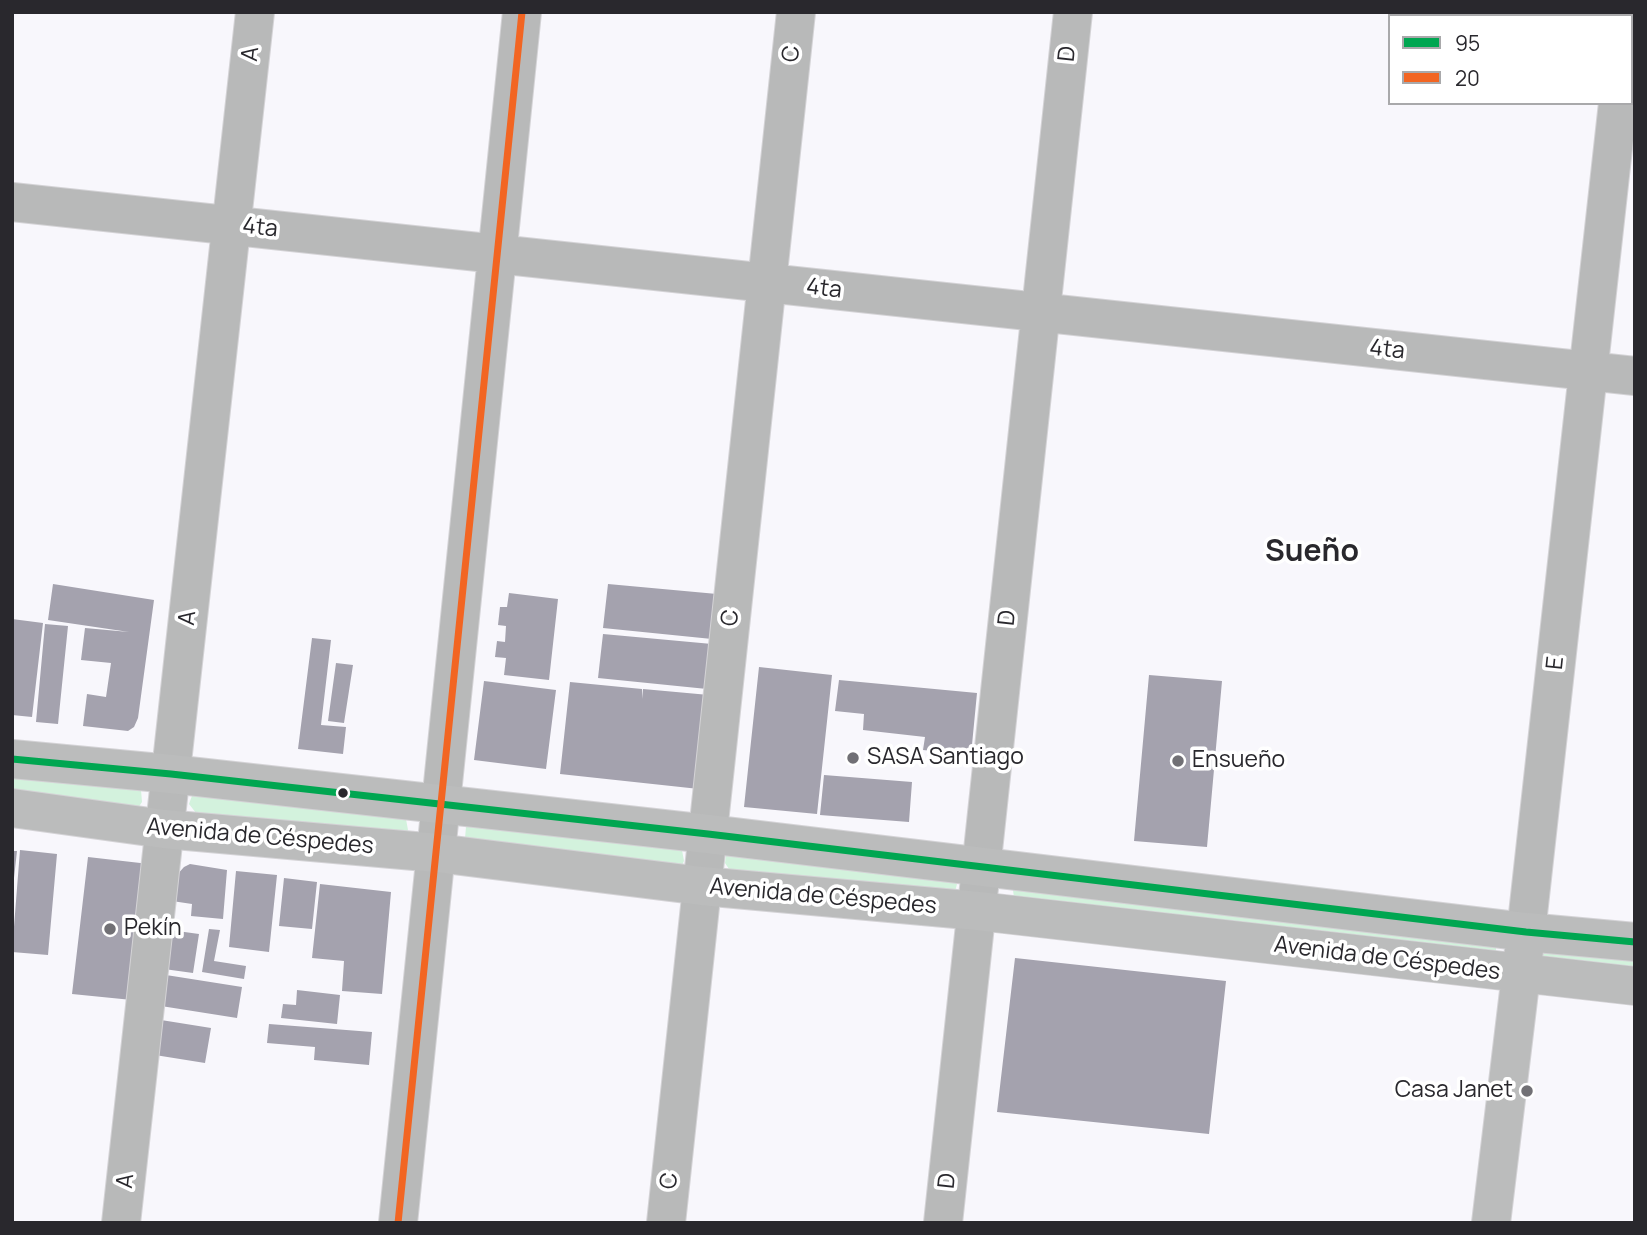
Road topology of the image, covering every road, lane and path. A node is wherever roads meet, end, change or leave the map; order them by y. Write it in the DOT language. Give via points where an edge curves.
graph roads {
  1 [pos="256,12"];
  2 [pos="522,12"];
  3 [pos="796,12"];
  4 [pos="1073,12"];
  5 [pos="1618,105"];
  6 [pos="12,202"];
  7 [pos="232,225"];
  8 [pos="497,253"];
  9 [pos="769,283"];
  10 [pos="1041,314"];
  11 [pos="1589,371"];
  12 [pos="1635,376"];
  13 [pos="12,759"];
  14 [pos="171,774"];
  15 [pos="440,804"];
  16 [pos="12,808"];
  17 [pos="164,829"];
  18 [pos="708,834"];
  19 [pos="437,853"];
  20 [pos="981,866"];
  21 [pos="702,886"];
  22 [pos="978,911"];
  23 [pos="1526,932"];
  24 [pos="1635,942"];
  25 [pos="1521,974"];
  26 [pos="1635,986"];
  27 [pos="121,1223"];
  28 [pos="398,1223"];
  29 [pos="666,1223"];
  30 [pos="943,1223"];
  31 [pos="1491,1223"];
  1 -- 7 [label="street, A"];
  2 -- 8 [label="street"];
  3 -- 9 [label="street, C"];
  4 -- 10 [label="street, D"];
  5 -- 11 [label="street, E"];
  6 -- 7 [label="street, 4ta"];
  7 -- 8 [label="street, 4ta"];
  7 -- 14 [label="street, A"];
  8 -- 9 [label="street, 4ta"];
  8 -- 15 [label="street"];
  9 -- 10 [label="street, 4ta"];
  9 -- 18 [label="street, C"];
  10 -- 11 [label="street, 4ta"];
  10 -- 20 [label="street, D"];
  11 -- 12 [label="street, 4ta"];
  11 -- 23 [label="street, E"];
  13 -- 14 [label="main road, Avenida de Céspedes"];
  14 -- 15 [label="main road, Avenida de Céspedes"];
  14 -- 17 [label="street, A"];
  15 -- 18 [label="main road, Avenida de Céspedes"];
  15 -- 19 [label="street"];
  16 -- 17 [label="main road, Avenida de Céspedes"];
  17 -- 19 [label="main road, Avenida de Céspedes"];
  17 -- 27 [label="street, A"];
  18 -- 20 [label="main road, Avenida de Céspedes"];
  18 -- 21 [label="street, C"];
  19 -- 21 [label="main road, Avenida de Céspedes"];
  19 -- 28 [label="street"];
  20 -- 22 [label="street, D"];
  20 -- 23 [label="main road, Avenida de Céspedes"];
  21 -- 22 [label="main road, Avenida de Céspedes"];
  21 -- 29 [label="street, C"];
  22 -- 25 [label="main road, Avenida de Céspedes"];
  22 -- 30 [label="street, D"];
  23 -- 24 [label="main road, Avenida de Céspedes"];
  23 -- 25 [label="main road, E"];
  25 -- 26 [label="main road, Avenida de Céspedes"];
  25 -- 31 [label="main road, E"];
}
